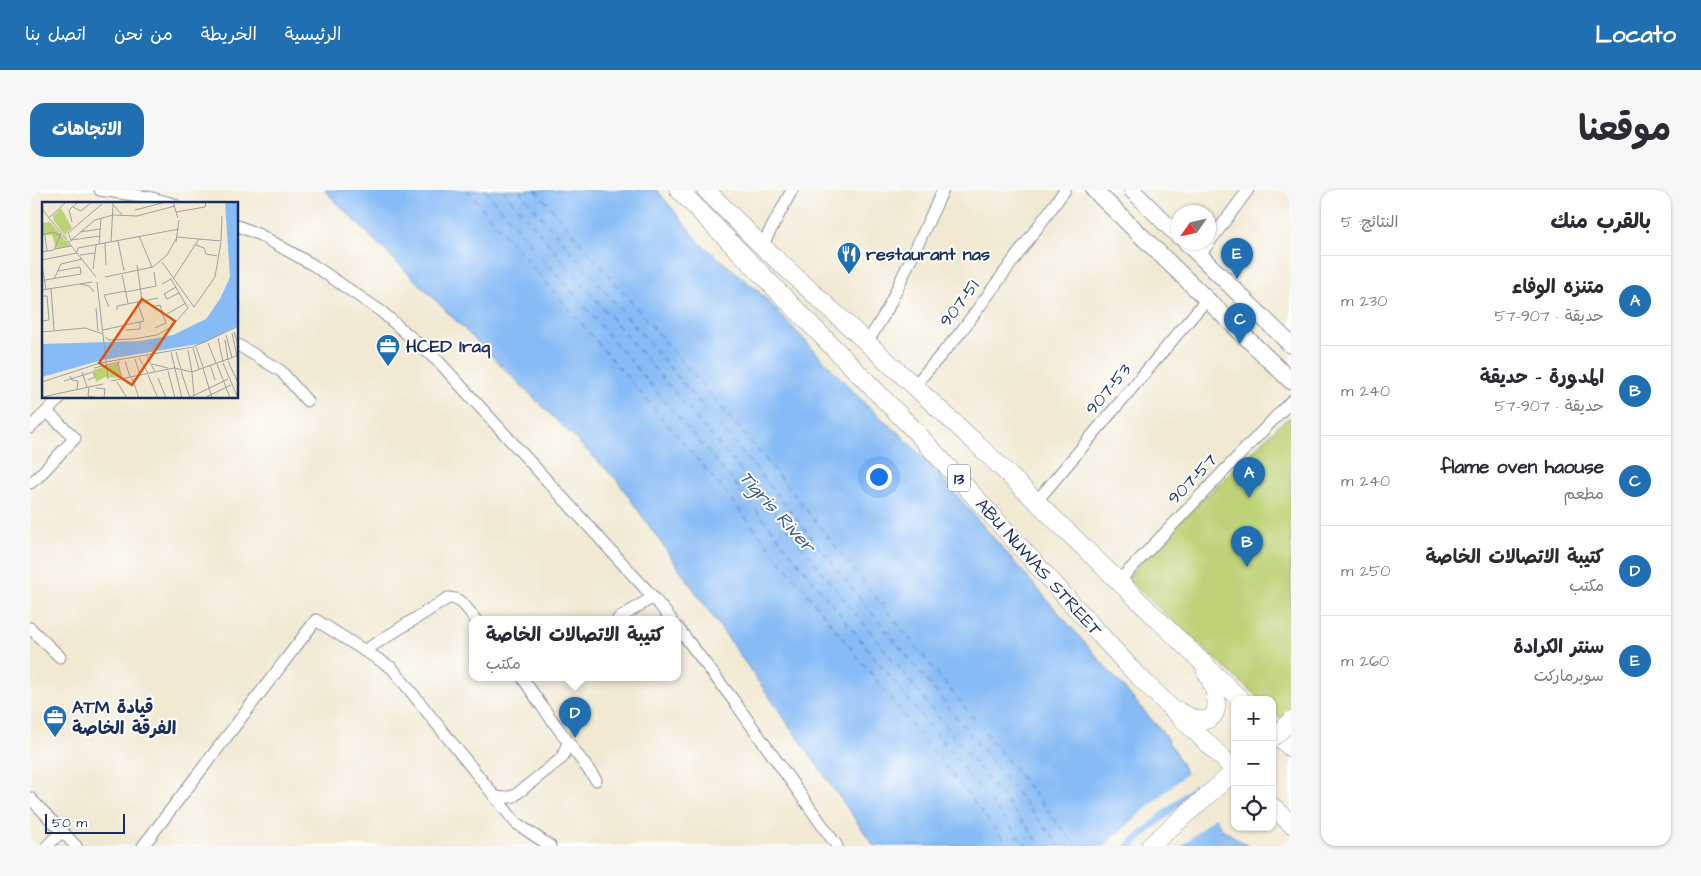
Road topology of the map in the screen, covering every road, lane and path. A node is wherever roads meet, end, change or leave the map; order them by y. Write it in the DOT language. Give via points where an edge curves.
graph roads {
  1 [pos="100,190"];
  2 [pos="679,190"];
  3 [pos="706,190"];
  4 [pos="792,190"];
  5 [pos="943,190"];
  6 [pos="1065,190"];
  7 [pos="1094,190"];
  8 [pos="1132,190"];
  9 [pos="1248,190"];
  10 [pos="167,202"];
  11 [pos="239,226"];
  12 [pos="1171,229"];
  13 [pos="762,246"];
  14 [pos="1193,250"];
  15 [pos="1199,256"];
  16 [pos="1207,299"];
  17 [pos="867,343"];
  18 [pos="1291,345"];
  19 [pos="239,346"];
  20 [pos="1291,381"];
  21 [pos="914,386"];
  22 [pos="59,399"];
  23 [pos="307,401"];
  24 [pos="1291,401"];
  25 [pos="47,412"];
  26 [pos="30,428"];
  27 [pos="30,483"];
  28 [pos="1036,502"];
  29 [pos="1118,582"];
  30 [pos="654,597"];
  31 [pos="472,616"];
  32 [pos="623,616"];
  33 [pos="668,616"];
  34 [pos="1163,625"];
  35 [pos="30,628"];
  36 [pos="681,632"];
  37 [pos="364,651"];
  38 [pos="60,657"];
  39 [pos="1134,672"];
  40 [pos="525,681"];
  41 [pos="1237,696"];
  42 [pos="1291,721"];
  43 [pos="1276,734"];
  44 [pos="1276,734"];
  45 [pos="1291,736"];
  46 [pos="568,742"];
  47 [pos="1291,748"];
  48 [pos="1276,749"];
  49 [pos="1231,766"];
  50 [pos="1231,774"];
  51 [pos="596,780"];
  52 [pos="1231,790"];
  53 [pos="494,796"];
  54 [pos="30,798"];
  55 [pos="1276,810"];
  56 [pos="1291,824"];
  57 [pos="62,831"];
  58 [pos="47,846"];
  59 [pos="76,846"];
  60 [pos="143,846"];
  61 [pos="550,846"];
  62 [pos="837,846"];
  63 [pos="1150,846"];
  64 [pos="1167,846"];
  1 -- 10 [label="street"];
  2 -- 39 [label="main road, ABU NUWAS STREET / 13" via="916,431"];
  3 -- 13 [label="main road, 13"];
  4 -- 13 [label="street"];
  5 -- 17 [label="street" via="887,310"];
  6 -- 21 [label="street, 907-51" via="960,333"];
  7 -- 16 [label="main road"];
  8 -- 12 [label="main road"];
  9 -- 15 [label="street"];
  11 -- 30 [label="street" via="313,265 382,312 440,363"];
  13 -- 17 [label="main road, 13"];
  14 -- 15 [label="main road"];
  15 -- 18 [label="main road"];
  16 -- 20 [label="main road"];
  16 -- 28 [label="street, 907-53"];
  17 -- 21 [label="main road, 13"];
  19 -- 23 [label="street" via="281,371"];
  21 -- 28 [label="main road, 13"];
  22 -- 25 [label="street"];
  24 -- 29 [label="street, 907-57"];
  25 -- 26 [label="street"];
  25 -- 27 [label="street" via="75,438"];
  28 -- 29 [label="main road, 13"];
  29 -- 34 [label="main road, 13"];
  30 -- 32 [label="street"];
  30 -- 33 [label="street"];
  31 -- 37 [label="street" via="460,602 448,598"];
  34 -- 39 [label="main road" via="1204,669 1214,685 1218,708 1208,719 1188,717"];
  34 -- 41 [label="main road, 13"];
  35 -- 38 [label="street"];
  36 -- 62 [label="street"];
  37 -- 53 [label="street" via="392,668"];
  37 -- 60 [label="street" via="316,620"];
  39 -- 49 [label="main road, ABU NUWAS STREET / 13"];
  40 -- 46 [label="street"];
  42 -- 43 [label="main road, bridge"];
  44 -- 47 [label="main road"];
  45 -- 48 [label="main road"];
  46 -- 51 [label="street"];
  46 -- 53 [label="street" via="562,758 514,796"];
  50 -- 63 [label="main road"];
  52 -- 64 [label="main road"];
  53 -- 61 [label="street" via="516,823"];
  54 -- 57 [label="street"];
  55 -- 56 [label="main road"];
  57 -- 58 [label="street"];
  57 -- 59 [label="street"];
}
